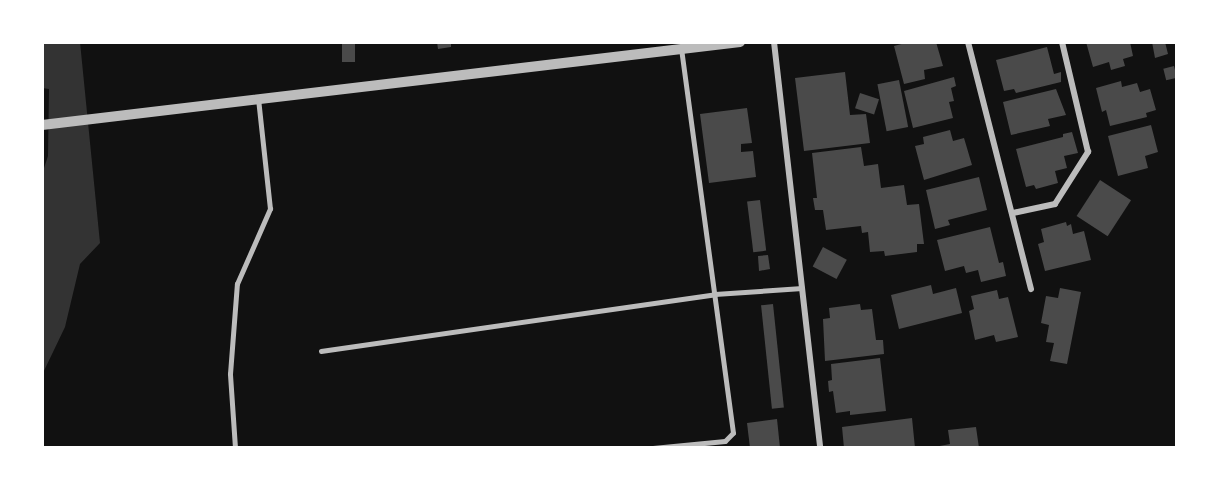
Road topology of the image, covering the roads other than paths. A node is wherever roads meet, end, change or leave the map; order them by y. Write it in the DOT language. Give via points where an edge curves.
graph roads {
  1 [pos="740,42"];
  2 [pos="774,42"];
  3 [pos="968,42"];
  4 [pos="1062,42"];
  5 [pos="681,49"];
  6 [pos="258,99"];
  7 [pos="42,125"];
  8 [pos="1013,213"];
  9 [pos="802,288"];
  10 [pos="1030,289"];
  11 [pos="715,294"];
  12 [pos="321,351"];
  13 [pos="235,448"];
  14 [pos="652,448"];
  15 [pos="820,448"];
  1 -- 5 [label="street"];
  2 -- 9 [label="street"];
  3 -- 8 [label="street"];
  4 -- 8 [label="street" via="1088,152 1055,204"];
  5 -- 6 [label="street"];
  5 -- 11 [label="lane"];
  6 -- 7 [label="street"];
  6 -- 13 [label="lane" via="270,210 237,284 230,374"];
  8 -- 10 [label="street"];
  9 -- 11 [label="lane"];
  9 -- 15 [label="street"];
  11 -- 12 [label="lane"];
  11 -- 14 [label="lane" via="734,433 725,441"];
}
